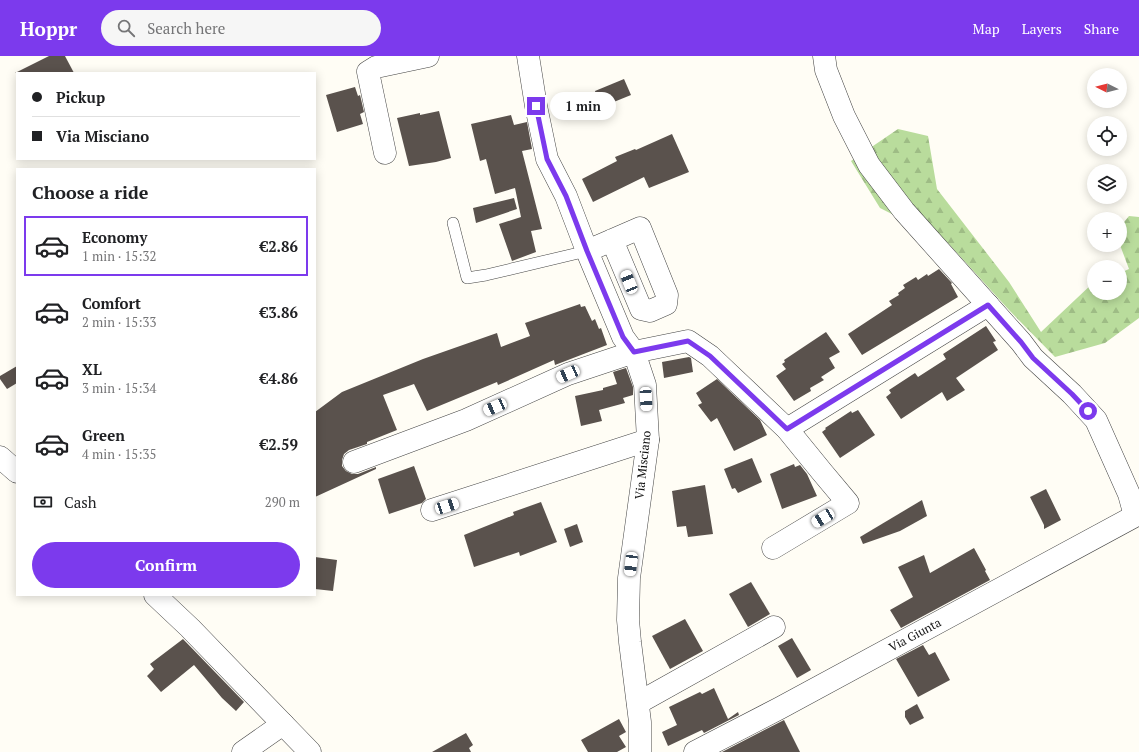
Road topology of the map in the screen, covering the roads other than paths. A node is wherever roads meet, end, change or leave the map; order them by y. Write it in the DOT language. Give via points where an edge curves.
graph roads {
  1 [pos="428,56"];
  2 [pos="528,56"];
  3 [pos="824,56"];
  4 [pos="385,153"];
  5 [pos="453,222"];
  6 [pos="612,240"];
  7 [pos="587,251"];
  8 [pos="988,305"];
  9 [pos="634,352"];
  10 [pos="787,429"];
  11 [pos="648,440"];
  12 [pos="0,457"];
  13 [pos="354,462"];
  14 [pos="16,471"];
  15 [pos="432,510"];
  16 [pos="773,548"];
  17 [pos="156,596"];
  18 [pos="774,627"];
  19 [pos="638,703"];
  20 [pos="283,724"];
  21 [pos="243,752"];
  22 [pos="310,752"];
  23 [pos="640,752"];
  24 [pos="695,752"];
  1 -- 4 [label="street" via="376,67 368,72"];
  2 -- 7 [label="street, Via Misciano" via="547,159 566,196"];
  3 -- 8 [label="street" via="826,70 844,116 869,165 904,211"];
  5 -- 7 [label="lane" via="467,278"];
  6 -- 7 [label="street"];
  7 -- 9 [label="street, Via Misciano" via="623,337"];
  8 -- 10 [label="street"];
  8 -- 24 [label="street, Via Giunta" via="1033,358 1096,420 1129,494 1135,516"];
  9 -- 10 [label="street" via="688,341 710,356"];
  9 -- 11 [label="street, Via Misciano" via="645,386"];
  9 -- 13 [label="street" via="568,374 466,420"];
  10 -- 16 [label="street" via="848,503"];
  11 -- 15 [label="street"];
  11 -- 19 [label="street, Via Misciano" via="629,578 628,620"];
  12 -- 14 [label="street"];
  17 -- 20 [label="street"];
  18 -- 19 [label="street"];
  19 -- 23 [label="street, Via Misciano"];
  20 -- 21 [label="street"];
  20 -- 22 [label="street"];
}
